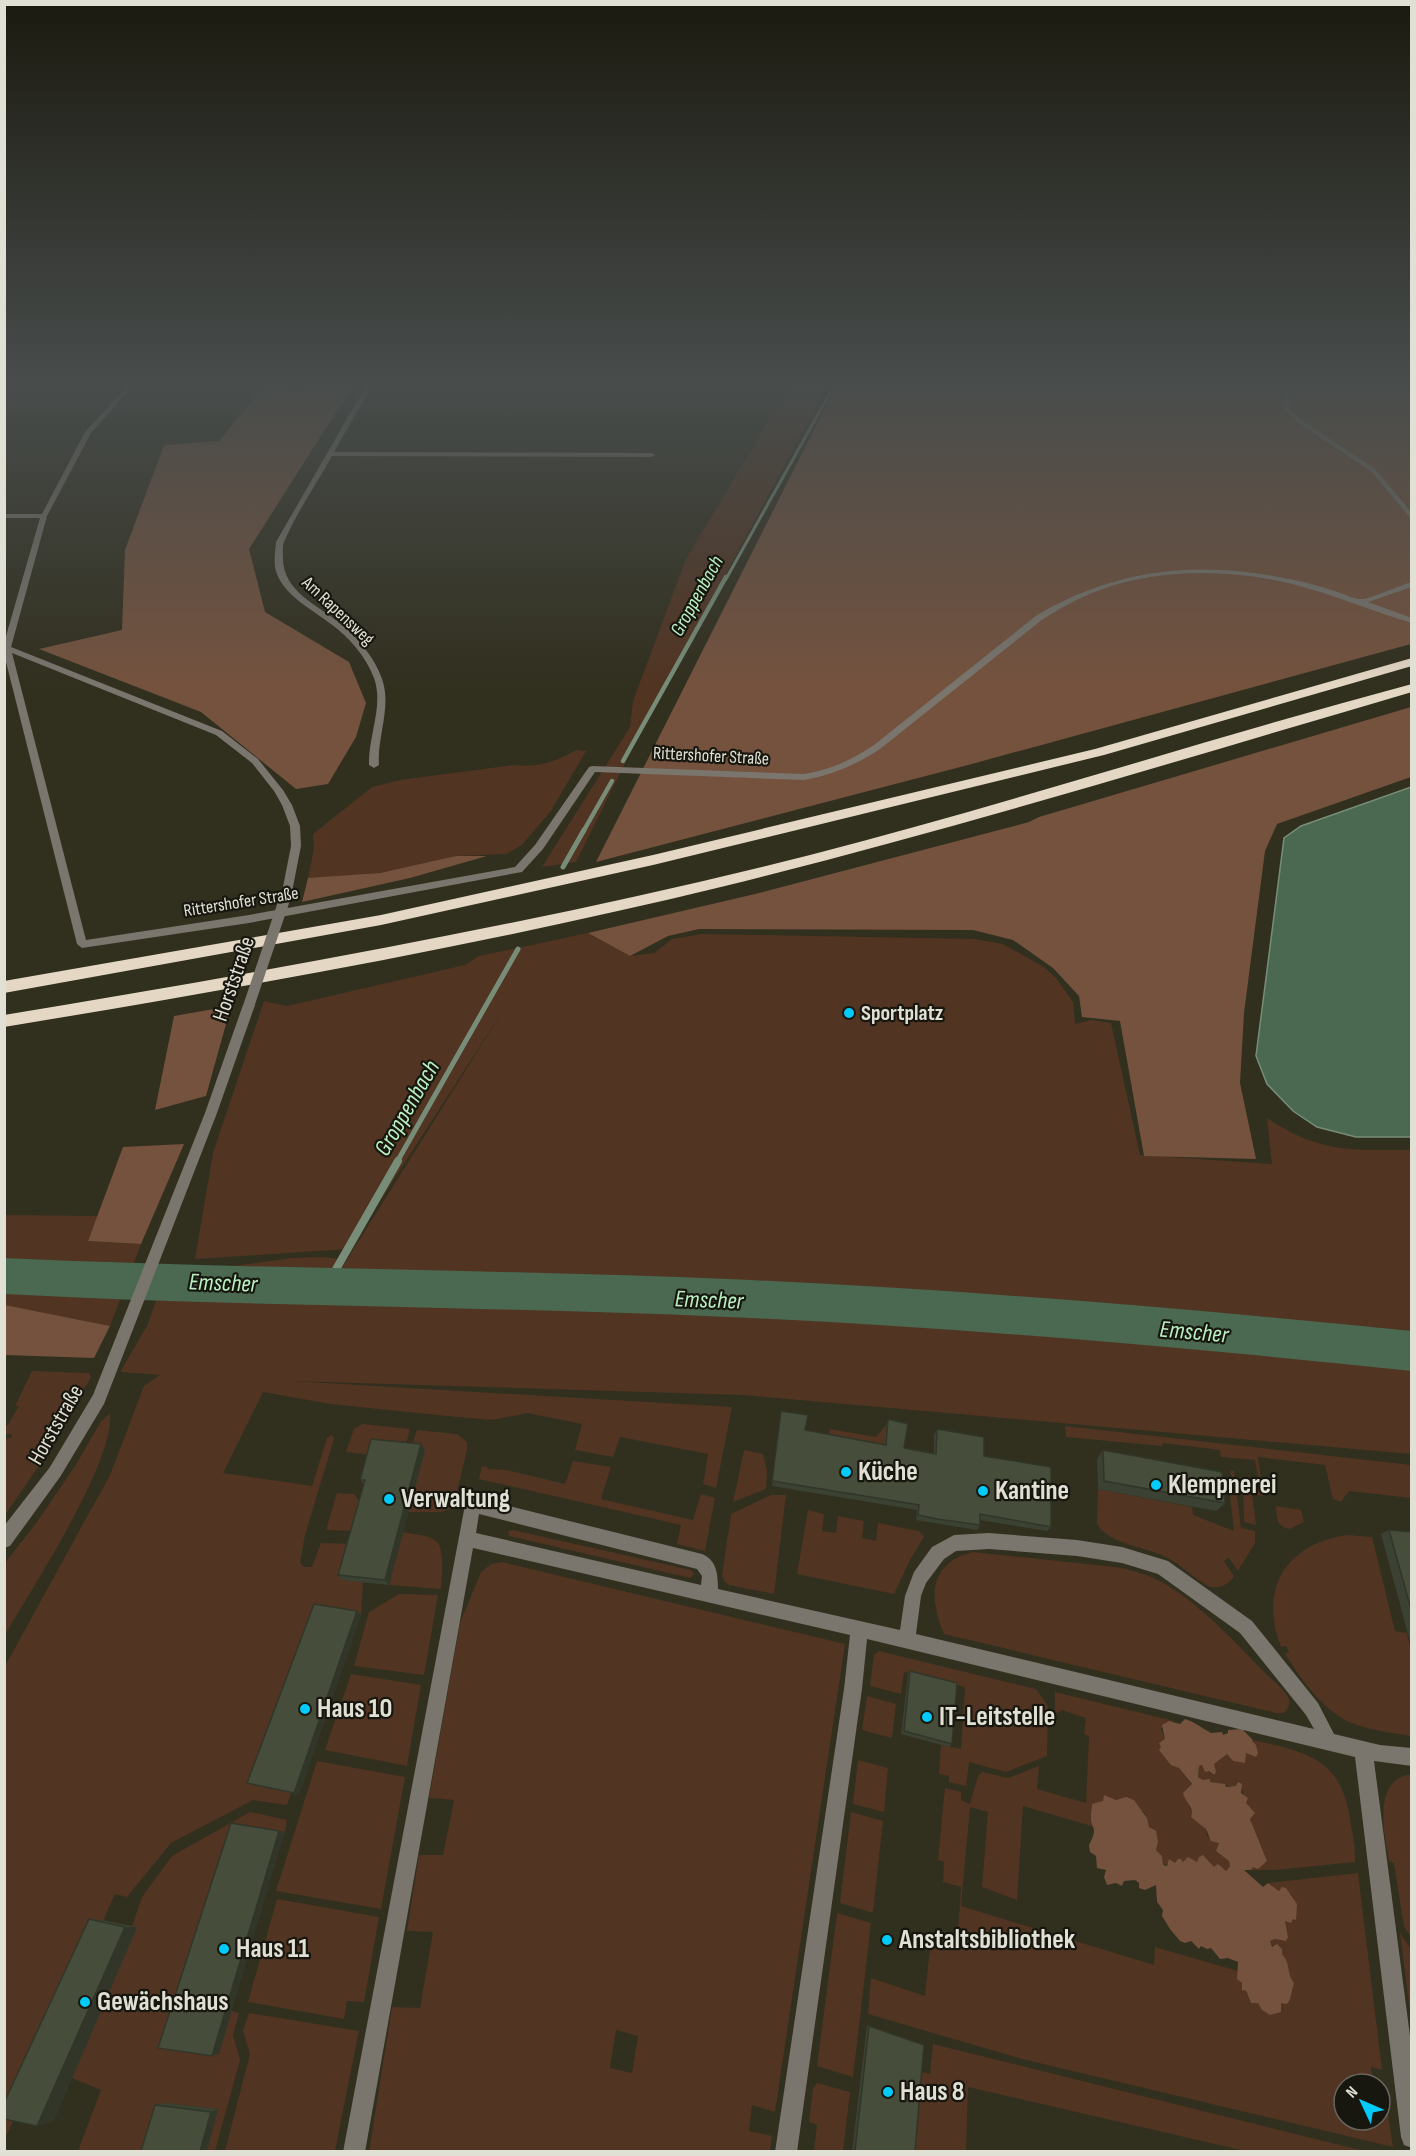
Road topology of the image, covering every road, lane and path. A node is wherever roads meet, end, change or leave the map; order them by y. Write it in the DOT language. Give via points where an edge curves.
graph roads {
  1 [pos="60,485"];
  2 [pos="313,485"];
  3 [pos="1384,485"];
  4 [pos="4,516"];
  5 [pos="44,516"];
  6 [pos="1412,518"];
  7 [pos="1412,584"];
  8 [pos="1361,602"];
  9 [pos="1412,621"];
  10 [pos="6,648"];
  11 [pos="1412,662"];
  12 [pos="1412,688"];
  13 [pos="374,765"];
  14 [pos="4,987"];
  15 [pos="4,1021"];
  16 [pos="467,1539"];
  17 [pos="4,1540"];
  18 [pos="709,1595"];
  19 [pos="859,1629"];
  20 [pos="908,1640"];
  21 [pos="1328,1741"];
  22 [pos="1362,1750"];
  23 [pos="1412,1757"];
  24 [pos="1412,2137"];
  25 [pos="354,2151"];
  26 [pos="786,2151"];
  1 -- 5 [label="street"];
  2 -- 13 [label="street, Am Rapensweg" via="279,542 281,573 292,590 365,652 379,681 382,710 372,754"];
  3 -- 6 [label="street"];
  4 -- 5 [label="street"];
  5 -- 10 [label="street"];
  7 -- 8 [label="street"];
  8 -- 9 [label="street, Rittershofer Straße"];
  8 -- 10 [label="street, Rittershofer Straße" via="1288,581 1212,572 1177,573 1101,586 1040,617 877,747 836,770 804,777 592,769 518,870 249,919 82,944"];
  10 -- 17 [label="street, Horststraße, bridge" via="219,733 255,761 278,790 295,826 296,846 287,892 249,1005 99,1399 72,1447"];
  11 -- 14 [label="highway" via="1099,752 653,860 381,920"];
  12 -- 15 [label="highway" via="722,882 384,956"];
  16 -- 18 [label="street"];
  16 -- 18 [label="street" via="474,1505 702,1562 710,1574"];
  16 -- 25 [label="street"];
  18 -- 19 [label="street"];
  19 -- 20 [label="street"];
  19 -- 26 [label="street"];
  20 -- 21 [label="street"];
  20 -- 21 [label="street" via="913,1596 920,1578 939,1553 954,1543 989,1541 1122,1555 1162,1567 1246,1628 1312,1709"];
  21 -- 22 [label="street"];
  22 -- 23 [label="street"];
  22 -- 24 [label="street"];
}
